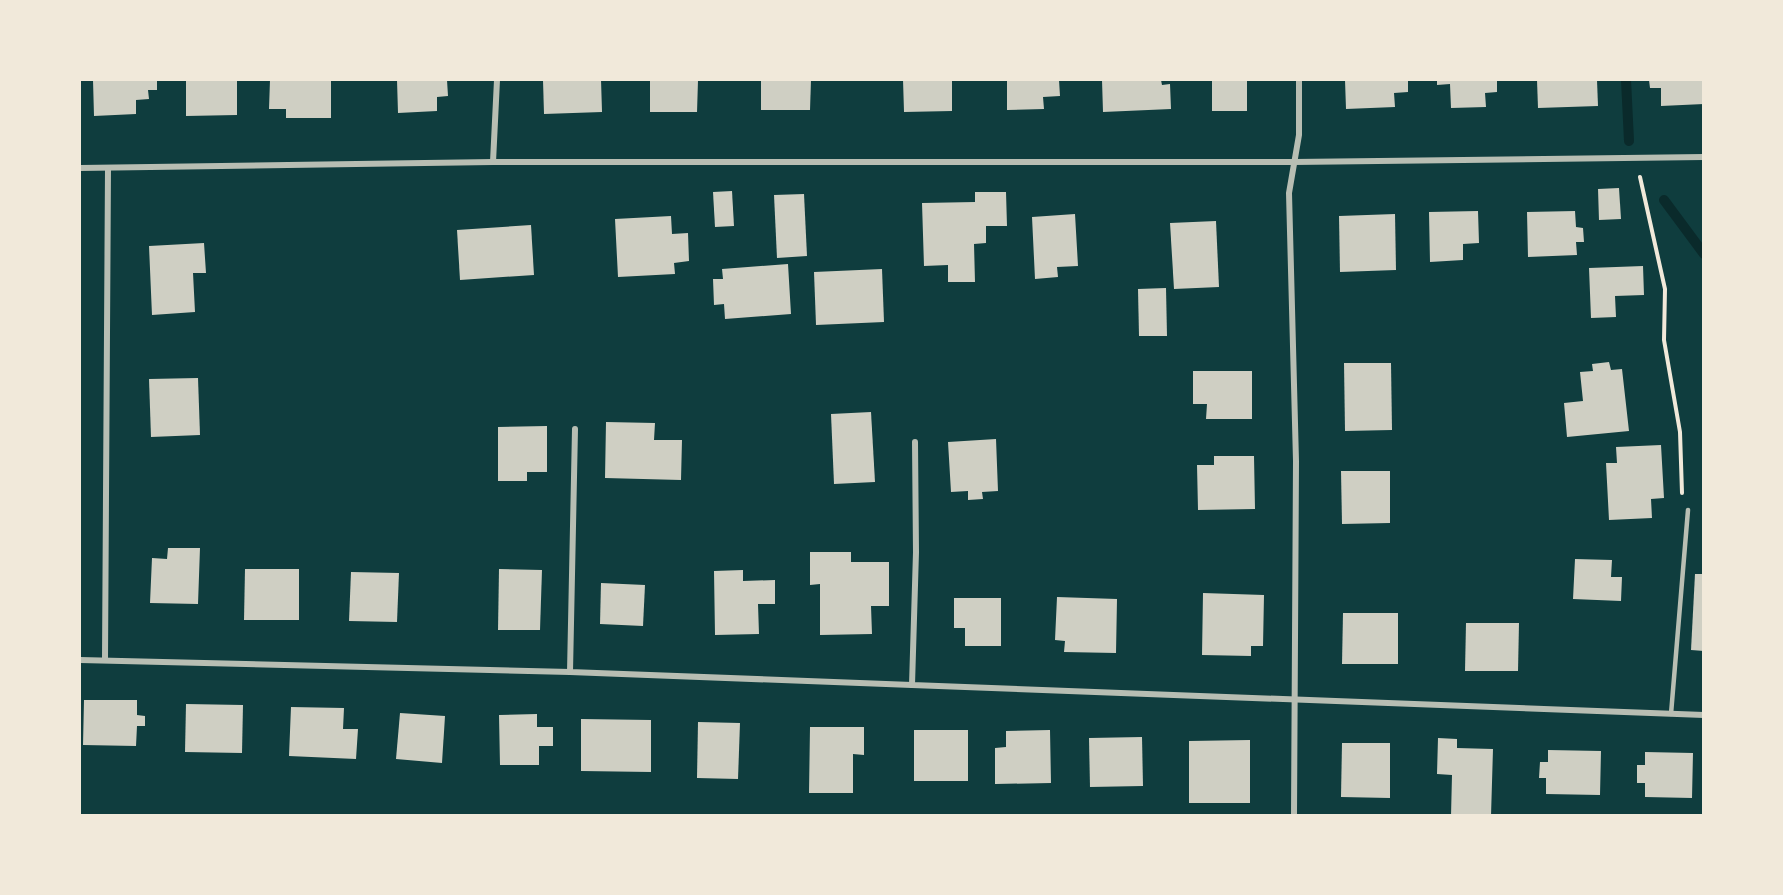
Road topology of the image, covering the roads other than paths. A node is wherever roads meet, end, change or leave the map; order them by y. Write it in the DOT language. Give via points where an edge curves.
graph roads {
  1 [pos="497,80"];
  2 [pos="1299,80"];
  3 [pos="1704,157"];
  4 [pos="493,162"];
  5 [pos="1294,162"];
  6 [pos="80,168"];
  7 [pos="108,169"];
  8 [pos="575,429"];
  9 [pos="915,441"];
  10 [pos="1688,510"];
  11 [pos="80,660"];
  12 [pos="105,660"];
  13 [pos="570,672"];
  14 [pos="912,685"];
  15 [pos="1295,700"];
  16 [pos="1671,714"];
  17 [pos="1704,716"];
  18 [pos="1294,816"];
  1 -- 4 [label="street"];
  2 -- 5 [label="street" via="1299,135"];
  3 -- 5 [label="street"];
  4 -- 5 [label="street"];
  4 -- 7 [label="street"];
  5 -- 15 [label="street" via="1289,193 1295,394"];
  6 -- 7 [label="street"];
  7 -- 12 [label="street"];
  8 -- 13 [label="street"];
  9 -- 14 [label="street"];
  10 -- 16 [label="lane"];
  11 -- 12 [label="street"];
  12 -- 13 [label="street"];
  13 -- 14 [label="street"];
  14 -- 15 [label="street"];
  15 -- 16 [label="street"];
  15 -- 18 [label="street"];
  16 -- 17 [label="street"];
}
